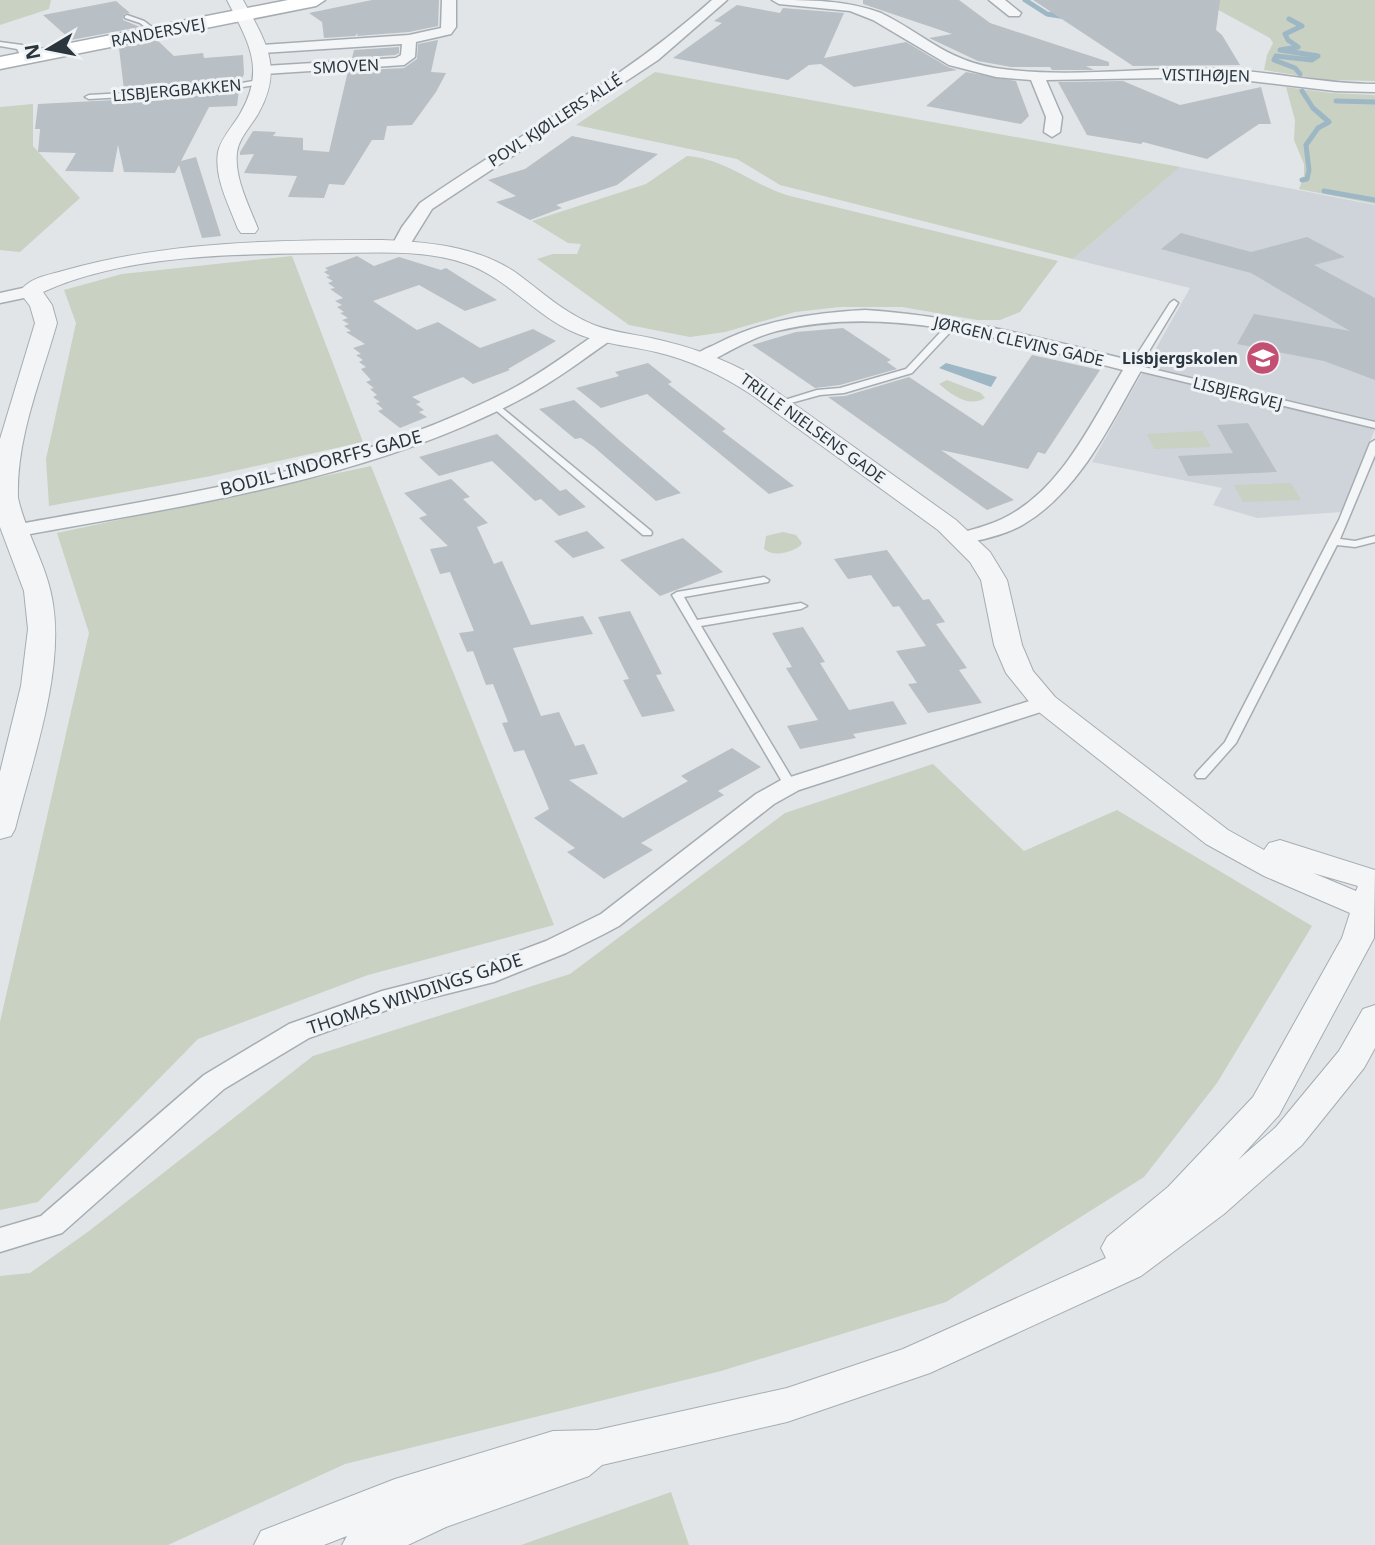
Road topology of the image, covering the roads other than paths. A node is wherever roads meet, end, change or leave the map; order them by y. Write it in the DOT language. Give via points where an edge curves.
graph roads {
  1 [pos="316,0"];
  2 [pos="449,0"];
  3 [pos="720,0"];
  4 [pos="779,0"];
  5 [pos="996,0"];
  6 [pos="239,8"];
  7 [pos="1014,13"];
  8 [pos="127,17"];
  9 [pos="156,33"];
  10 [pos="409,38"];
  11 [pos="0,44"];
  12 [pos="262,49"];
  13 [pos="26,58"];
  14 [pos="0,62"];
  15 [pos="264,75"];
  16 [pos="1036,75"];
  17 [pos="1375,88"];
  18 [pos="89,97"];
  19 [pos="1052,132"];
  20 [pos="248,229"];
  21 [pos="400,247"];
  22 [pos="32,291"];
  23 [pos="0,298"];
  24 [pos="1174,303"];
  25 [pos="953,324"];
  26 [pos="605,337"];
  27 [pos="702,358"];
  28 [pos="1134,367"];
  29 [pos="780,403"];
  30 [pos="495,404"];
  31 [pos="1375,425"];
  32 [pos="1375,443"];
  33 [pos="14,531"];
  34 [pos="647,533"];
  35 [pos="963,538"];
  36 [pos="1375,539"];
  37 [pos="1333,541"];
  38 [pos="764,580"];
  39 [pos="801,607"];
  40 [pos="694,624"];
  41 [pos="1045,703"];
  42 [pos="1201,775"];
  43 [pos="790,785"];
  44 [pos="0,829"];
  45 [pos="1373,895"];
  46 [pos="1375,1017"];
  47 [pos="0,1240"];
  48 [pos="1074,1287"];
  49 [pos="597,1448"];
  50 [pos="276,1545"];
  51 [pos="363,1545"];
  1 -- 6 [label="main road, RANDERSVEJ"];
  2 -- 10 [label="street, SMOVEN" via="446,31"];
  3 -- 21 [label="street, POVL KJØLLERS ALLÉ" via="630,71 426,206"];
  4 -- 16 [label="street, VISTIHØJEN" via="853,7 963,66"];
  5 -- 7 [label="street"];
  6 -- 9 [label="main road, RANDERSVEJ"];
  6 -- 12 [label="street, LISBJERGBAKKEN"];
  8 -- 9 [label="lane"];
  9 -- 13 [label="main road, RANDERSVEJ"];
  10 -- 12 [label="street, SMOVEN"];
  10 -- 15 [label="street, SMOVEN" via="408,57 399,62"];
  11 -- 13 [label="lane" via="19,47"];
  12 -- 15 [label="street, LISBJERGBAKKEN"];
  13 -- 14 [label="main road, RANDERSVEJ"];
  15 -- 18 [label="lane, LISBJERGBAKKEN" via="213,90"];
  15 -- 20 [label="street, LISBJERGBAKKEN" via="256,103 228,148 230,179"];
  16 -- 17 [label="street, VISTIHØJEN" via="1214,73"];
  16 -- 19 [label="street" via="1054,117"];
  21 -- 22 [label="street, TRILLE NIELSENS GADE" via="242,248 160,256 120,262"];
  21 -- 26 [label="street, TRILLE NIELSENS GADE" via="450,253 492,267 567,323"];
  22 -- 23 [label="street, TRILLE NIELSENS GADE"];
  22 -- 33 [label="street" via="46,323 6,462 5,496"];
  24 -- 28 [label="lane"];
  25 -- 27 [label="street, JØRGEN CLEVINS GADE" via="902,316 806,320 746,336"];
  25 -- 28 [label="street, JØRGEN CLEVINS GADE"];
  25 -- 29 [label="lane" via="909,371"];
  26 -- 27 [label="street, TRILLE NIELSENS GADE"];
  26 -- 30 [label="street, BODIL LINDORFFS GADE" via="564,367"];
  27 -- 29 [label="street, TRILLE NIELSENS GADE" via="736,373"];
  28 -- 31 [label="lane, LISBJERGVEJ"];
  28 -- 35 [label="street, JØRGEN CLEVINS GADE" via="1076,460 1041,503 1022,517"];
  29 -- 35 [label="street, TRILLE NIELSENS GADE"];
  30 -- 33 [label="street, BODIL LINDORFFS GADE" via="408,441 321,467 234,489"];
  30 -- 34 [label="lane"];
  32 -- 37 [label="lane"];
  33 -- 44 [label="street" via="40,604 39,643 35,685"];
  35 -- 41 [label="street, TRILLE NIELSENS GADE" via="994,580 1008,645 1020,673"];
  36 -- 37 [label="lane" via="1355,544"];
  37 -- 42 [label="lane" via="1230,743"];
  38 -- 40 [label="lane" via="677,595"];
  39 -- 40 [label="lane"];
  40 -- 43 [label="lane"];
  41 -- 43 [label="street, THOMAS WINDINGS GADE"];
  41 -- 45 [label="street, TRILLE NIELSENS GADE" via="1217,837 1275,869"];
  43 -- 47 [label="street, THOMAS WINDINGS GADE" via="595,928 484,975 392,998 299,1031 214,1082 51,1225"];
  45 -- 48 [label="street" via="1358,938 1266,1106 1181,1197"];
  46 -- 48 [label="street" via="1352,1059 1290,1136 1128,1265"];
  48 -- 49 [label="street" via="916,1362 787,1405"];
  49 -- 50 [label="street" via="553,1449 497,1465 395,1497"];
  49 -- 51 [label="street" via="574,1463 432,1513"];
}
